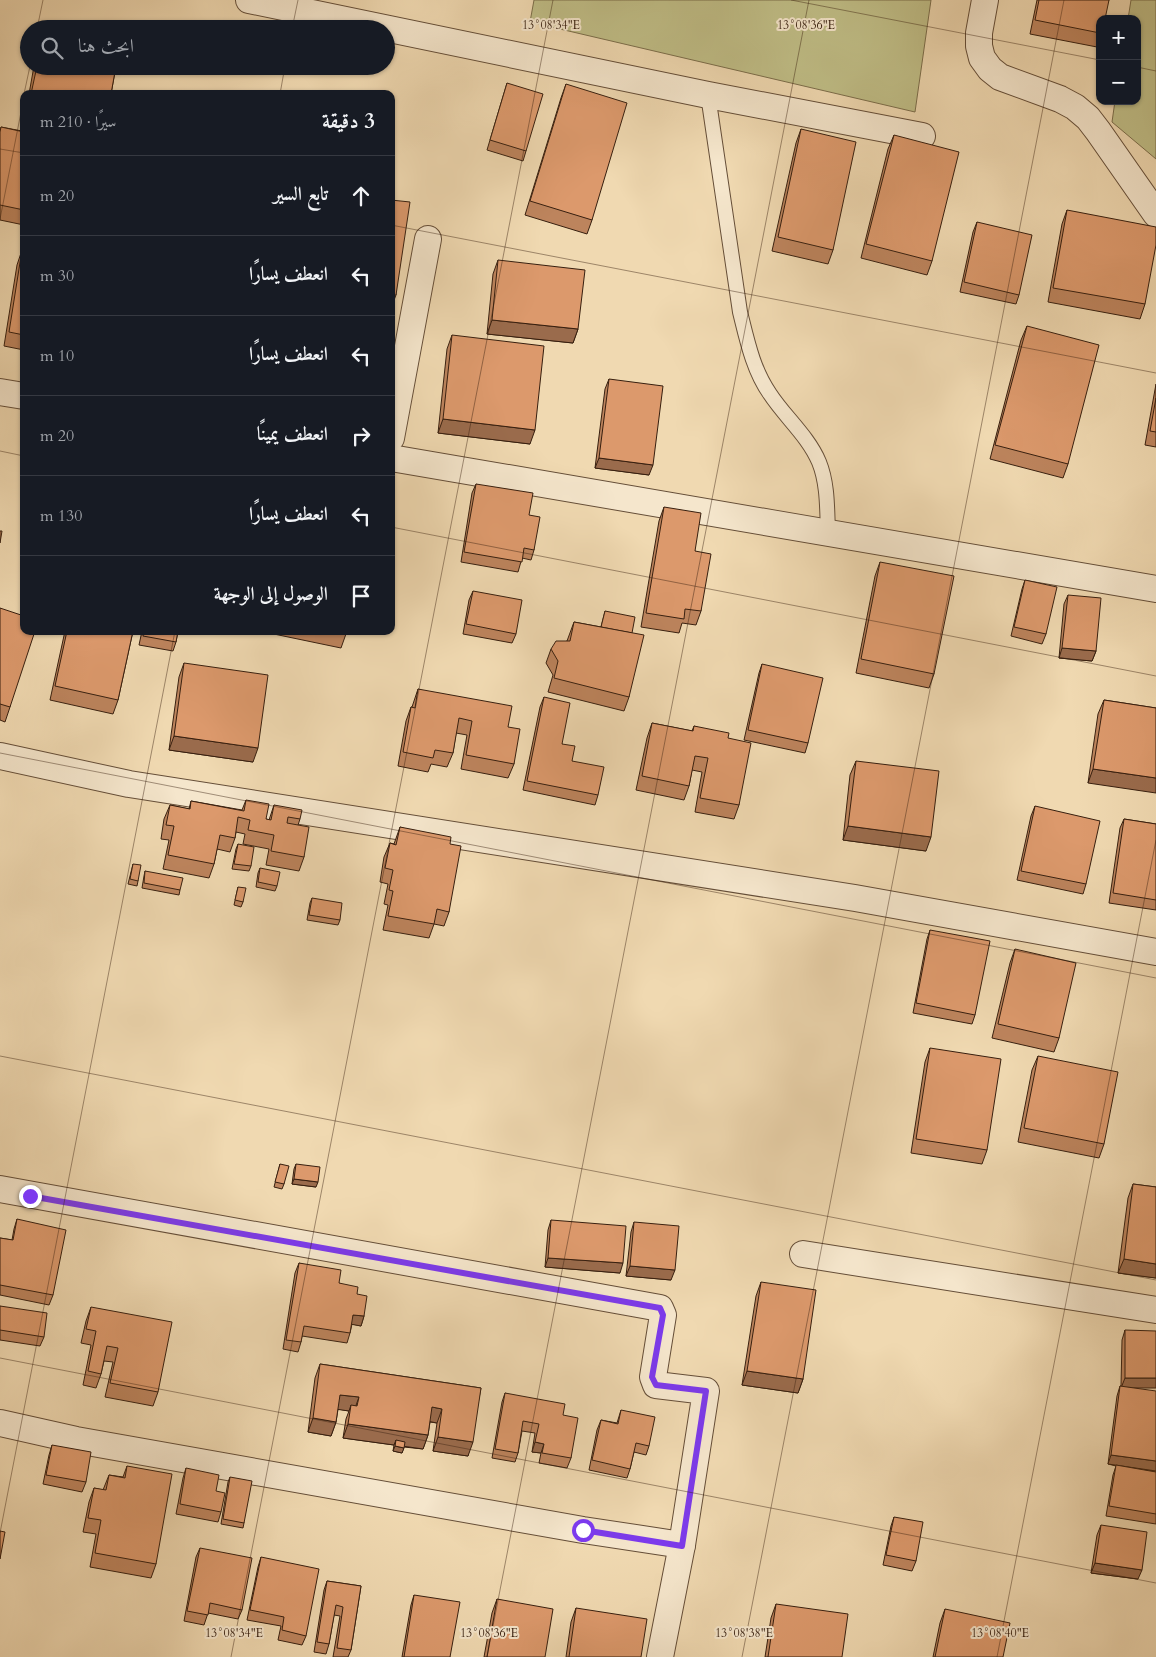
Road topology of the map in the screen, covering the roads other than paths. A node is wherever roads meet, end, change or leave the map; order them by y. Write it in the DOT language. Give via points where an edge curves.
graph roads {
  1 [pos="249,0"];
  2 [pos="985,0"];
  3 [pos="346,20"];
  4 [pos="395,30"];
  5 [pos="708,95"];
  6 [pos="922,136"];
  7 [pos="1156,214"];
  8 [pos="428,239"];
  9 [pos="0,392"];
  10 [pos="20,395"];
  11 [pos="395,416"];
  12 [pos="395,459"];
  13 [pos="828,533"];
  14 [pos="1156,590"];
  15 [pos="0,756"];
  16 [pos="1156,952"];
  17 [pos="0,1189"];
  18 [pos="803,1254"];
  19 [pos="1156,1310"];
  20 [pos="0,1423"];
  21 [pos="682,1546"];
  22 [pos="660,1657"];
  1 -- 3 [label="street"];
  2 -- 7 [label="street" via="979,46 990,69 1000,77 1060,99 1088,118"];
  4 -- 5 [label="street"];
  5 -- 6 [label="street"];
  5 -- 13 [label="lane" via="740,312 747,339 755,368 769,393 810,444 820,463 826,484"];
  8 -- 11 [label="street"];
  9 -- 10 [label="street"];
  12 -- 13 [label="street"];
  13 -- 14 [label="street"];
  15 -- 16 [label="street" via="129,784 846,896"];
  17 -- 21 [label="street" via="660,1308 663,1315 652,1377 654,1382 656,1385 706,1391"];
  18 -- 19 [label="street"];
  20 -- 21 [label="street" via="76,1440"];
  21 -- 22 [label="street"];
}
